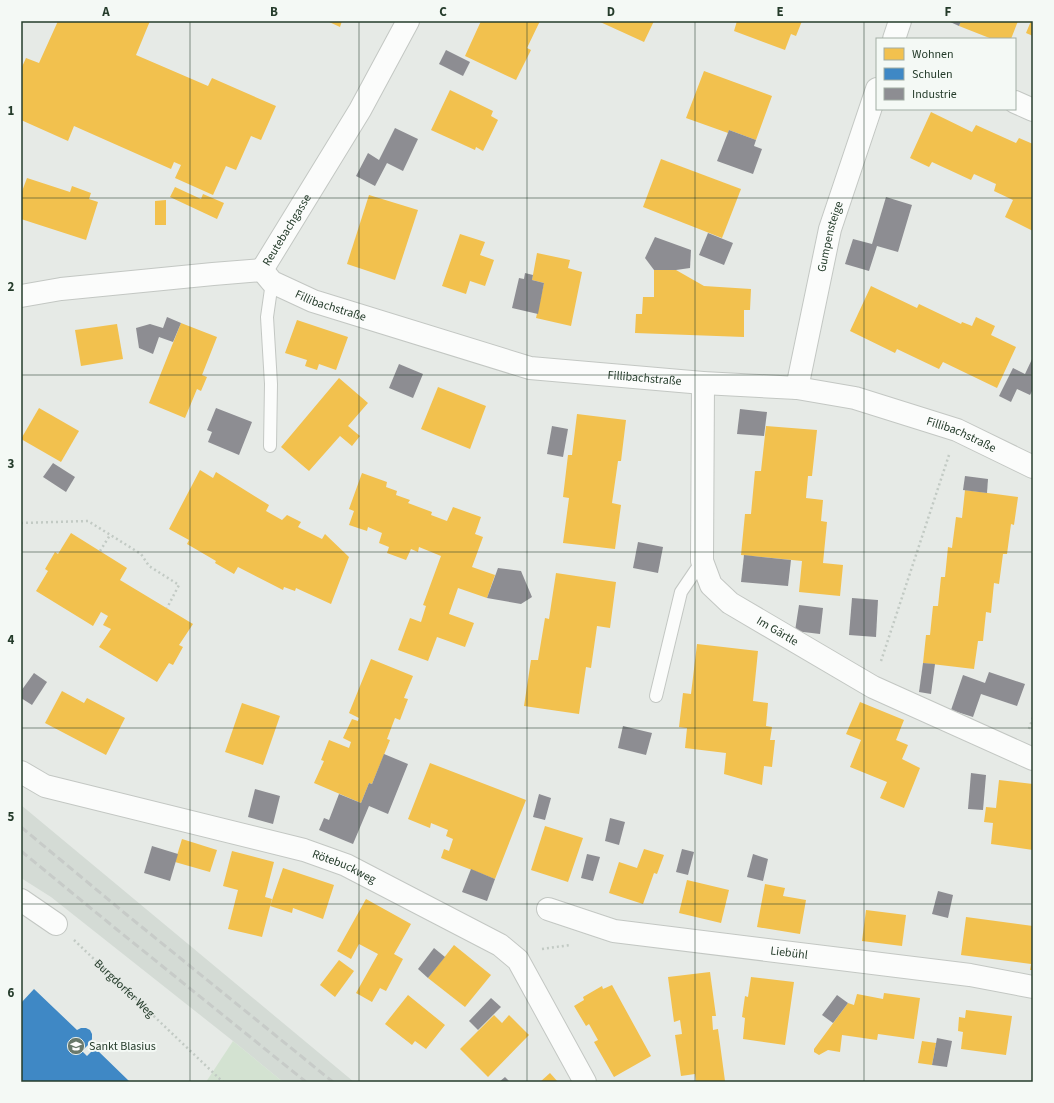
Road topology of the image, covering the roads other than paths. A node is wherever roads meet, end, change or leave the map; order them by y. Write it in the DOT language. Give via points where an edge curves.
graph roads {
  1 [pos="408,21"];
  2 [pos="900,21"];
  3 [pos="894,38"];
  4 [pos="876,92"];
  5 [pos="1016,102"];
  6 [pos="1033,110"];
  7 [pos="267,276"];
  8 [pos="21,296"];
  9 [pos="702,383"];
  10 [pos="797,388"];
  11 [pos="270,446"];
  12 [pos="1033,468"];
  13 [pos="702,561"];
  14 [pos="656,696"];
  15 [pos="1033,759"];
  16 [pos="21,772"];
  17 [pos="21,900"];
  18 [pos="548,909"];
  19 [pos="56,924"];
  20 [pos="1033,988"];
  21 [pos="585,1082"];
  1 -- 7 [label="street, Reutebachgasse"];
  2 -- 3 [label="street"];
  4 -- 10 [label="street, Gumpensteige" via="830,229"];
  5 -- 6 [label="street"];
  7 -- 8 [label="street, Reutebachgasse" via="206,274 61,289"];
  7 -- 9 [label="street, Fillibachstraße" via="313,301 530,368"];
  7 -- 11 [label="lane" via="271,384"];
  9 -- 10 [label="street, Fillibachstraße"];
  9 -- 13 [label="street, Im Gärtle"];
  10 -- 12 [label="street, Fillibachstraße" via="855,398 957,430"];
  13 -- 14 [label="lane" via="681,592"];
  13 -- 15 [label="street, Im Gärtle" via="711,585 730,603 873,687"];
  16 -- 21 [label="street, Rötebuckweg" via="45,786 304,850 346,865 500,945 518,960"];
  17 -- 19 [label="street"];
  18 -- 20 [label="street, Liebühl" via="614,931 970,975"];
}
